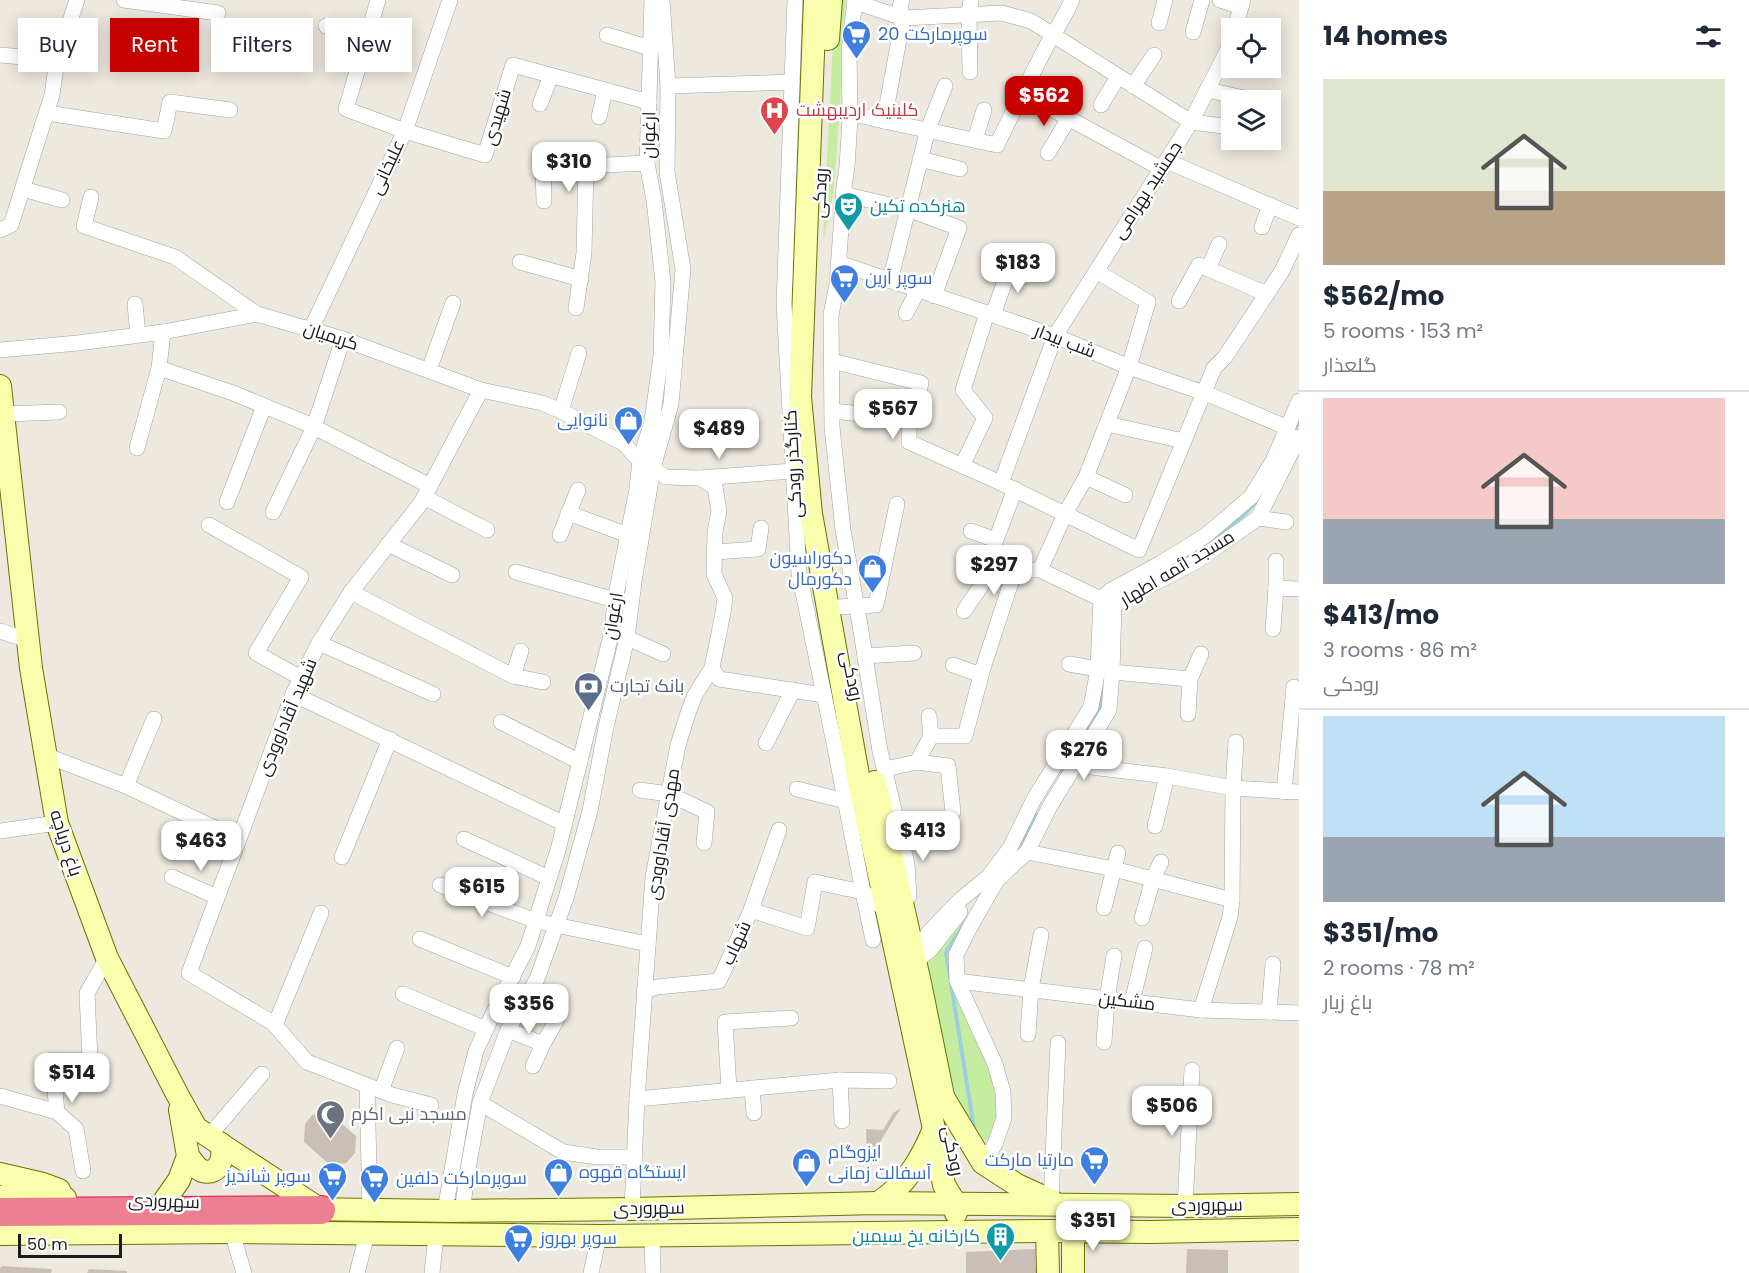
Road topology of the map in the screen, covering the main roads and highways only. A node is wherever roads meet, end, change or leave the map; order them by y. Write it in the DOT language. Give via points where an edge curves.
graph roads {
  1 [pos="815,0"];
  2 [pos="831,0"];
  3 [pos="1,400"];
  4 [pos="5,474"];
  5 [pos="907,965"];
  6 [pos="177,1094"];
  7 [pos="943,1097"];
  8 [pos="934,1129"];
  9 [pos="215,1140"];
  10 [pos="188,1156"];
  11 [pos="0,1174"];
  12 [pos="0,1197"];
  13 [pos="83,1198"];
  14 [pos="165,1200"];
  15 [pos="878,1203"];
  16 [pos="955,1203"];
  17 [pos="1060,1203"];
  18 [pos="1299,1204"];
  19 [pos="321,1209"];
  20 [pos="0,1212"];
  21 [pos="1299,1229"];
  22 [pos="1047,1231"];
  23 [pos="1073,1232"];
  24 [pos="959,1233"];
  25 [pos="0,1234"];
  26 [pos="1048,1273"];
  27 [pos="1073,1273"];
  1 -- 5 [label="main road, رودکی" via="803,50 801,397 810,514 886,910"];
  2 -- 5 [label="main road, رودکی" via="810,406 820,507 848,606"];
  3 -- 4 [label="main road, باغ دریاچه"];
  4 -- 6 [label="main road, باغ دریاچه" via="57,823 107,958"];
  5 -- 7 [label="main road, رودکی"];
  5 -- 8 [label="main road, رودکی"];
  6 -- 9 [label="main road, باغ دریاچه" via="196,1128"];
  6 -- 10 [label="main road"];
  7 -- 16 [label="main road, رودکی" via="960,1184"];
  7 -- 17 [label="main road" via="983,1163 1017,1185"];
  8 -- 15 [label="main road" via="914,1170"];
  8 -- 16 [label="main road, رودکی" via="944,1185"];
  9 -- 10 [label="main road" via="222,1160 213,1170 198,1168"];
  9 -- 19 [label="main road, باغ دریاچه"];
  10 -- 14 [label="main road" via="179,1180"];
  11 -- 13 [label="main road"];
  12 -- 13 [label="main road, سهروردی"];
  13 -- 14 [label="main road, سهروردی"];
  14 -- 19 [label="main road, سهروردی"];
  15 -- 16 [label="main road, سهروردی"];
  15 -- 19 [label="main road, سهروردی" via="454,1211"];
  16 -- 17 [label="main road, سهروردی"];
  16 -- 24 [label="main road"];
  17 -- 18 [label="main road, سهروردی"];
  19 -- 20 [label="highway"];
  21 -- 23 [label="main road, سهروردی"];
  22 -- 23 [label="main road, سهروردی"];
  22 -- 24 [label="main road, سهروردی"];
  22 -- 26 [label="main road"];
  23 -- 27 [label="main road"];
  24 -- 25 [label="main road, سهروردی"];
}
